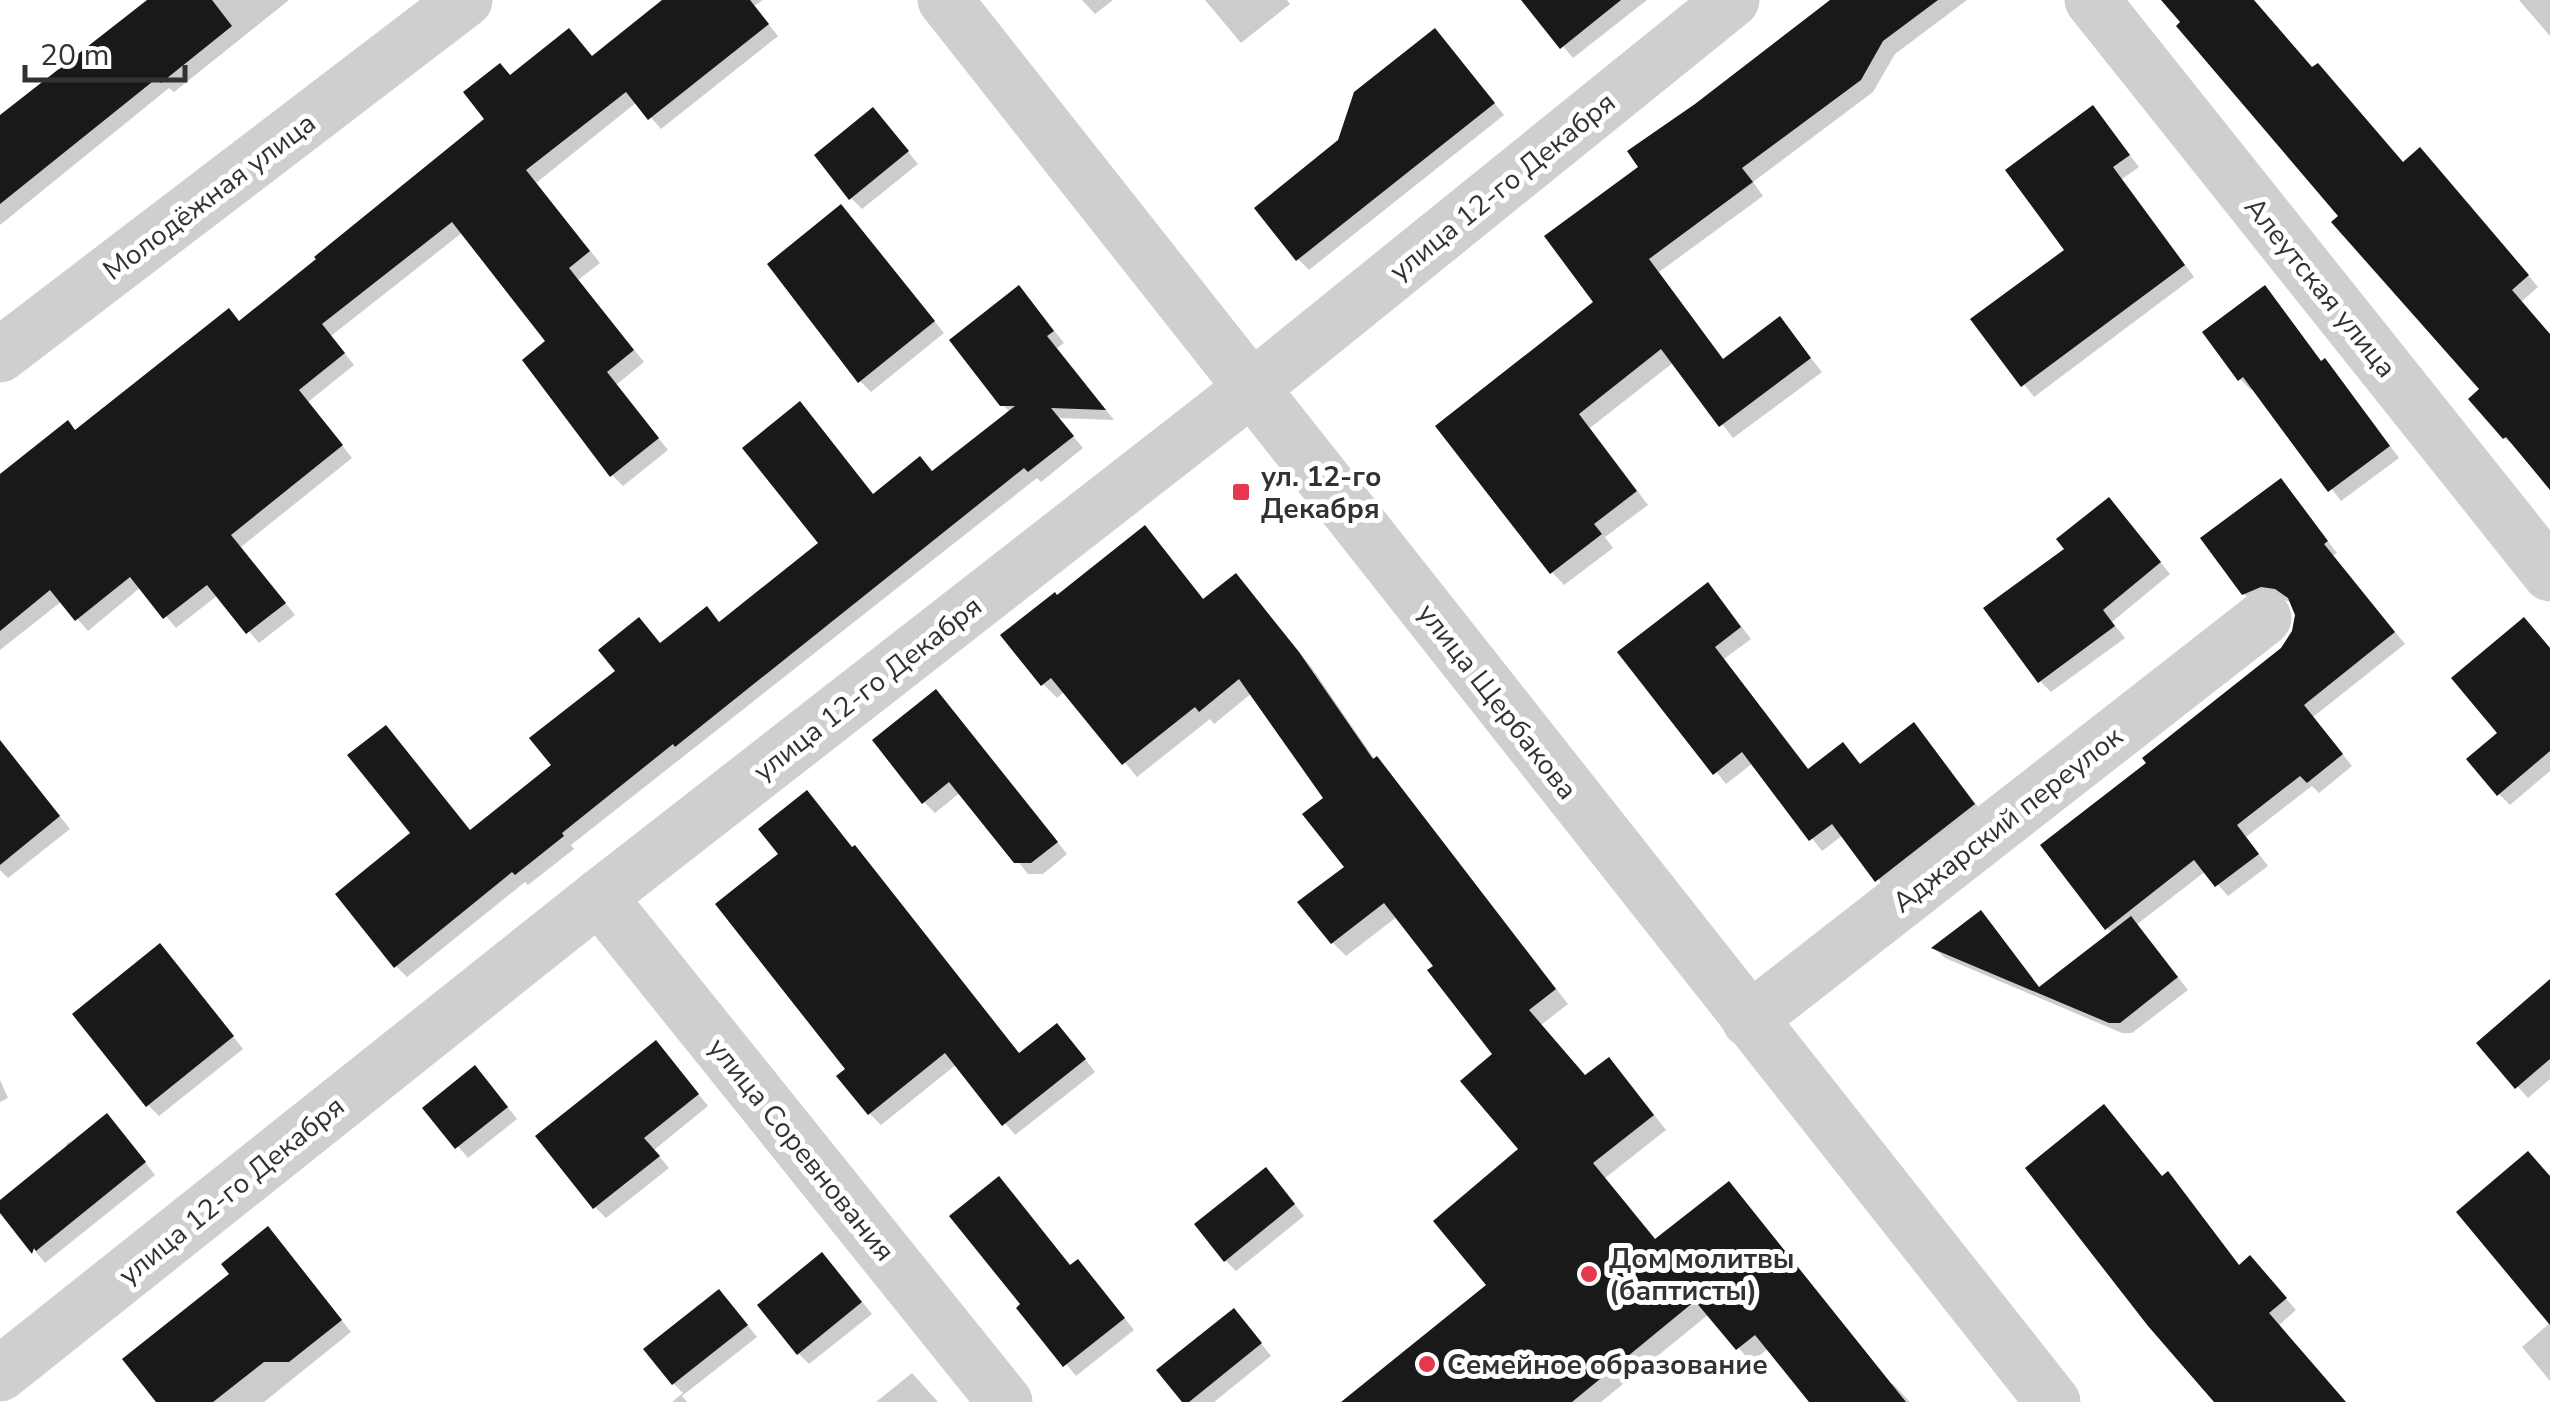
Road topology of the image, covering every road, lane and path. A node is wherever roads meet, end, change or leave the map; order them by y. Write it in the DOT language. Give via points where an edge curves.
graph roads {
  1 [pos="465,0"];
  2 [pos="944,0"];
  3 [pos="1732,0"];
  4 [pos="2092,0"];
  5 [pos="0,355"];
  6 [pos="1252,388"];
  7 [pos="2550,574"];
  8 [pos="2264,618"];
  9 [pos="599,897"];
  10 [pos="1750,1020"];
  11 [pos="0,1374"];
  12 [pos="1005,1402"];
  13 [pos="2053,1402"];
  1 -- 5 [label="street, Молодёжная улица"];
  2 -- 6 [label="street, улица Щербакова"];
  3 -- 6 [label="street, улица 12-го Декабря"];
  4 -- 7 [label="street, Алеутская улица"];
  6 -- 9 [label="street, улица 12-го Декабря"];
  6 -- 10 [label="street, улица Щербакова"];
  8 -- 10 [label="street, Аджарский переулок"];
  9 -- 11 [label="street, улица 12-го Декабря"];
  9 -- 12 [label="street, улица Соревнования"];
  10 -- 13 [label="street, улица Щербакова"];
}
